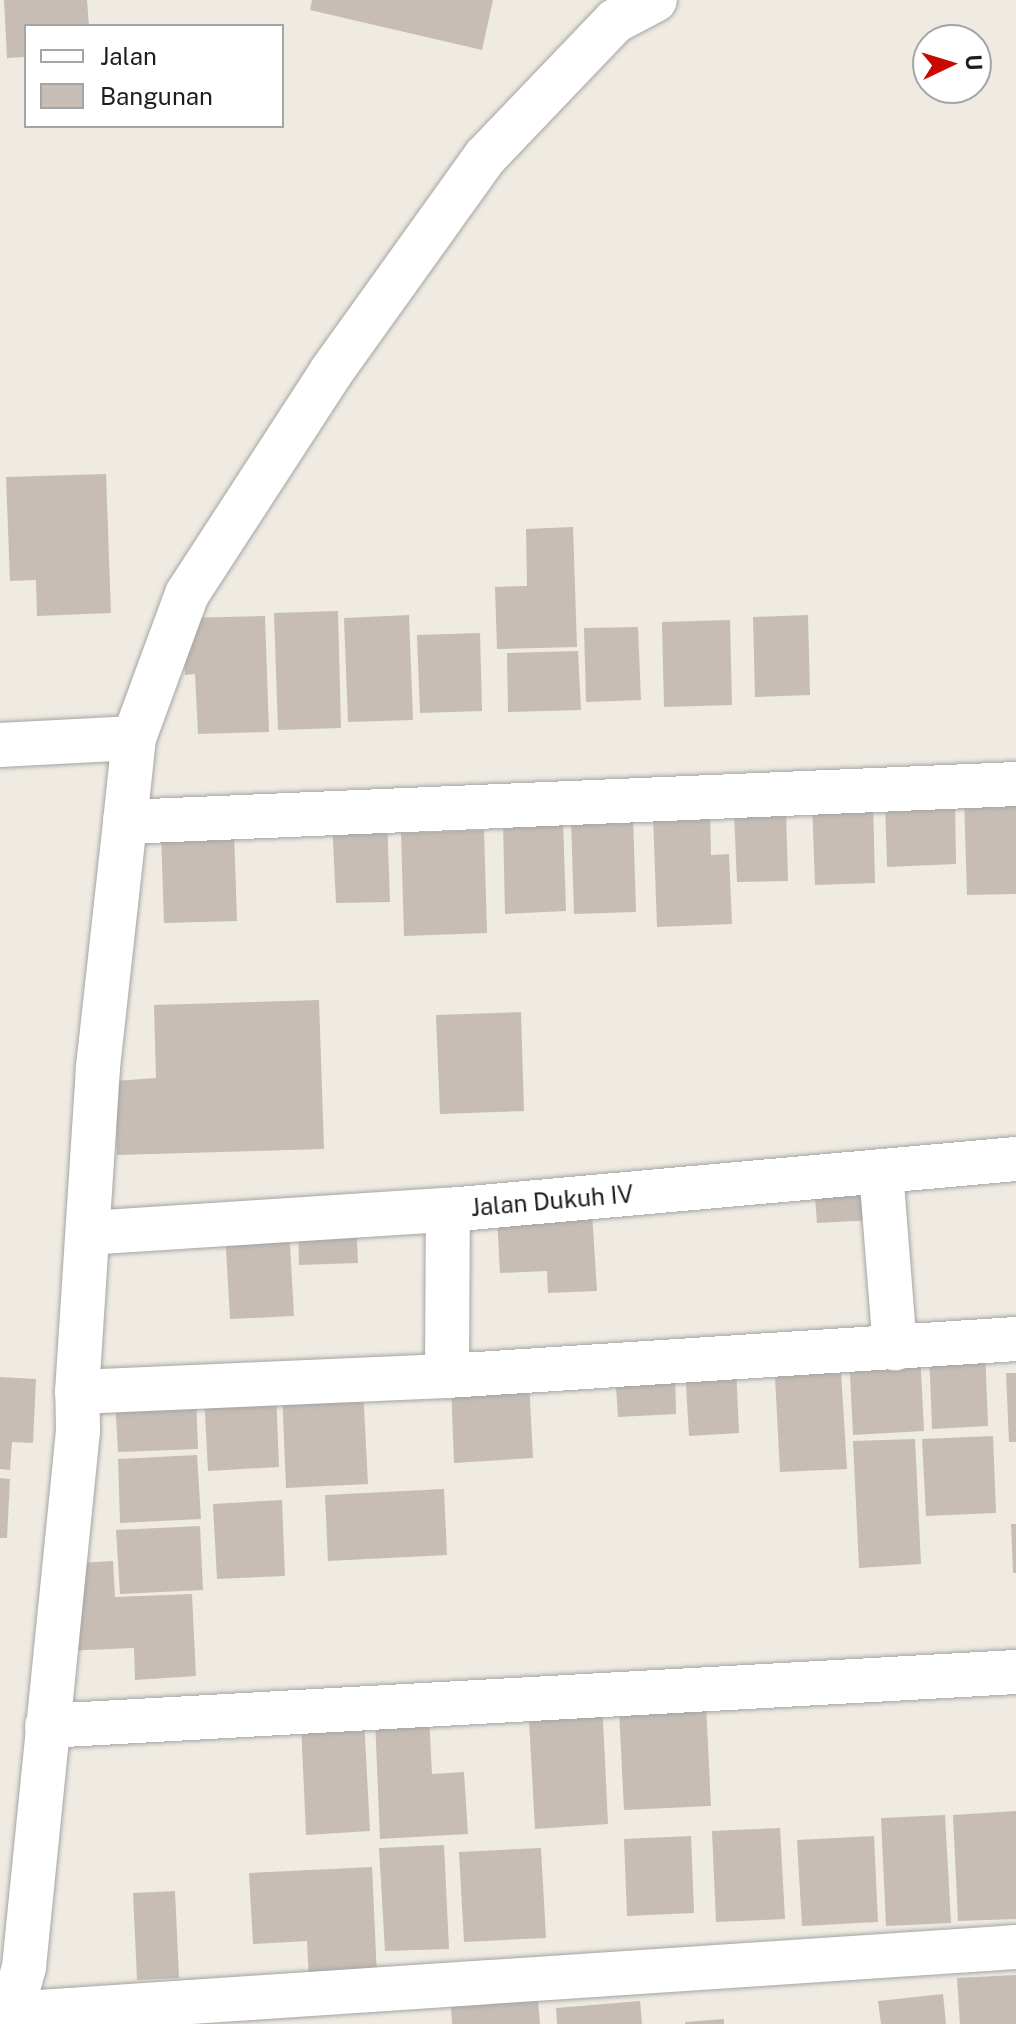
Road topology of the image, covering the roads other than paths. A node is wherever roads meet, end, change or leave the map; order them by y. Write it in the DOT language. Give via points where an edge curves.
graph roads {
  1 [pos="655,0"];
  2 [pos="134,738"];
  3 [pos="0,745"];
  4 [pos="1016,784"];
  5 [pos="125,822"];
  6 [pos="1016,1159"];
  7 [pos="881,1171"];
  8 [pos="448,1210"];
  9 [pos="88,1233"];
  10 [pos="1016,1339"];
  11 [pos="895,1348"];
  12 [pos="447,1376"];
  13 [pos="77,1392"];
  14 [pos="1016,1672"];
  15 [pos="47,1726"];
  16 [pos="1016,1947"];
  17 [pos="9,2019"];
  1 -- 2 [label="street" via="604,31 485,157 331,372 187,594"];
  2 -- 3 [label="street"];
  2 -- 5 [label="street"];
  4 -- 5 [label="street"];
  5 -- 9 [label="street" via="98,1067"];
  6 -- 7 [label="street, Jalan Dukuh IV"];
  7 -- 8 [label="street, Jalan Dukuh IV"];
  7 -- 11 [label="street"];
  8 -- 9 [label="street, Jalan Dukuh IV"];
  8 -- 12 [label="street"];
  9 -- 13 [label="street"];
  10 -- 11 [label="street"];
  11 -- 12 [label="street"];
  12 -- 13 [label="street"];
  13 -- 15 [label="street" via="78,1431"];
  14 -- 15 [label="street"];
  15 -- 17 [label="street" via="24,1967"];
  16 -- 17 [label="street"];
}
